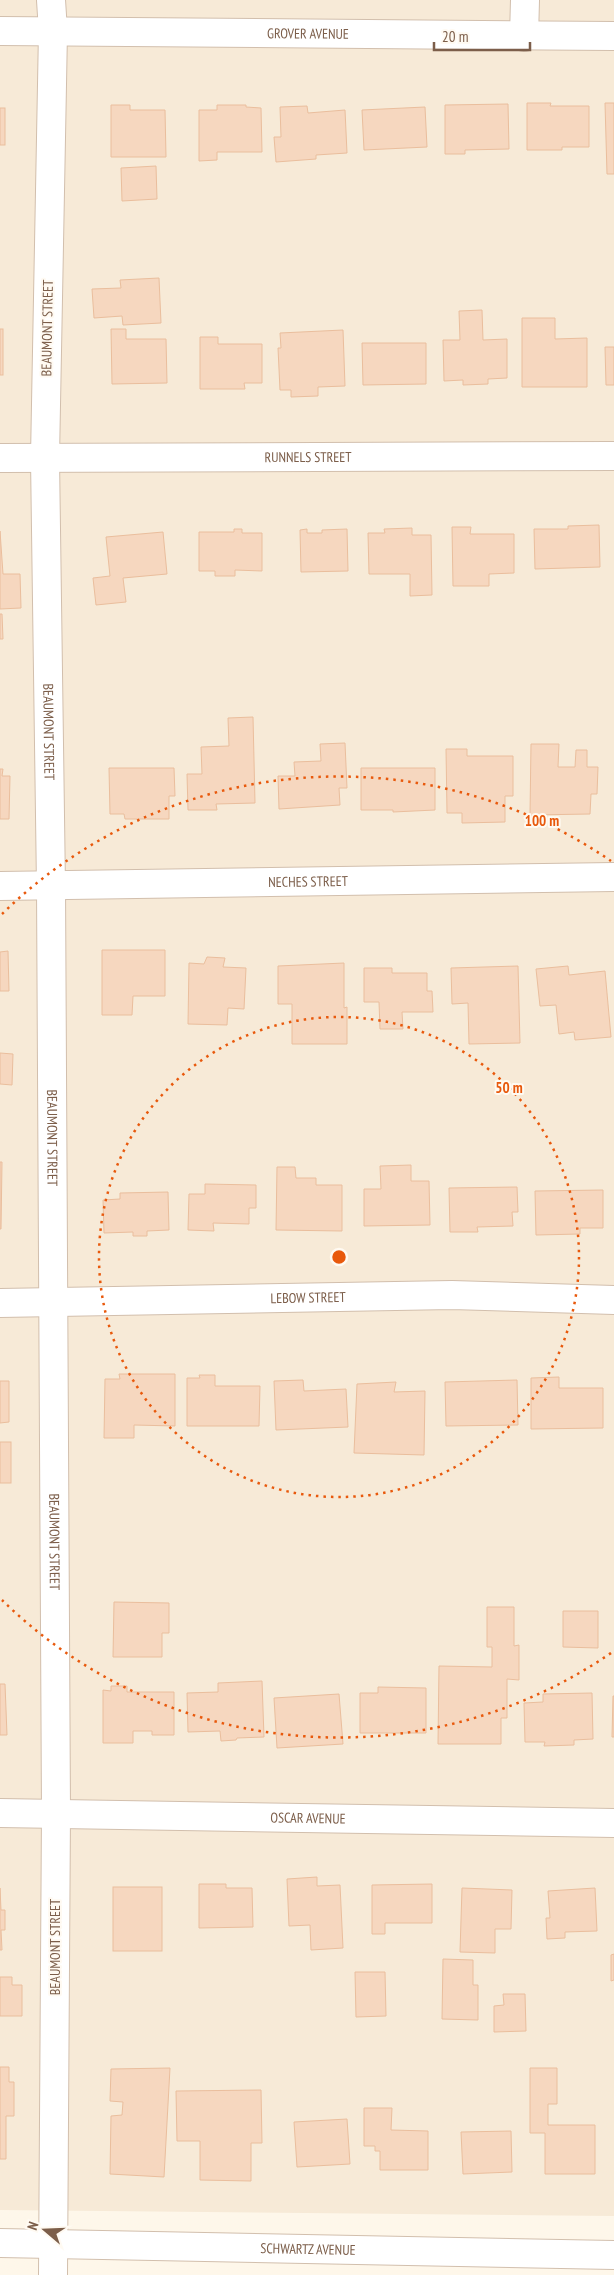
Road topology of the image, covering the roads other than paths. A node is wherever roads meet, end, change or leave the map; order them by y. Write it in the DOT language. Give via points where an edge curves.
graph roads {
  1 [pos="51,0"];
  2 [pos="525,0"];
  3 [pos="0,31"];
  4 [pos="53,31"];
  5 [pos="614,36"];
  6 [pos="524,37"];
  7 [pos="614,456"];
  8 [pos="0,458"];
  9 [pos="45,458"];
  10 [pos="614,877"];
  11 [pos="0,886"];
  12 [pos="51,887"];
  13 [pos="614,1300"];
  14 [pos="53,1302"];
  15 [pos="0,1303"];
  16 [pos="56,1812"];
  17 [pos="0,1813"];
  18 [pos="614,1824"];
  19 [pos="0,2243"];
  20 [pos="53,2243"];
  21 [pos="614,2255"];
  22 [pos="489,2264"];
  23 [pos="53,2275"];
  1 -- 4 [label="street, BEAUMONT STREET"];
  2 -- 6 [label="street"];
  3 -- 4 [label="street, GROVER AVENUE"];
  4 -- 6 [label="street, GROVER AVENUE"];
  4 -- 9 [label="street, BEAUMONT STREET"];
  5 -- 6 [label="street, GROVER AVENUE"];
  7 -- 9 [label="street, RUNNELS STREET"];
  8 -- 9 [label="street, RUNNELS STREET"];
  9 -- 12 [label="street, BEAUMONT STREET"];
  10 -- 12 [label="street, NECHES STREET"];
  11 -- 12 [label="street, NECHES STREET"];
  12 -- 14 [label="street, BEAUMONT STREET"];
  13 -- 14 [label="street, LEBOW STREET" via="452,1296"];
  14 -- 15 [label="street, LEBOW STREET"];
  14 -- 16 [label="street, BEAUMONT STREET"];
  16 -- 17 [label="street, OSCAR AVENUE"];
  16 -- 18 [label="street, OSCAR AVENUE"];
  16 -- 20 [label="street, BEAUMONT STREET"];
  19 -- 20 [label="street, SCHWARTZ AVENUE"];
  20 -- 22 [label="street, SCHWARTZ AVENUE"];
  20 -- 23 [label="street, BEAUMONT STREET"];
  21 -- 22 [label="street, SCHWARTZ AVENUE"];
}
